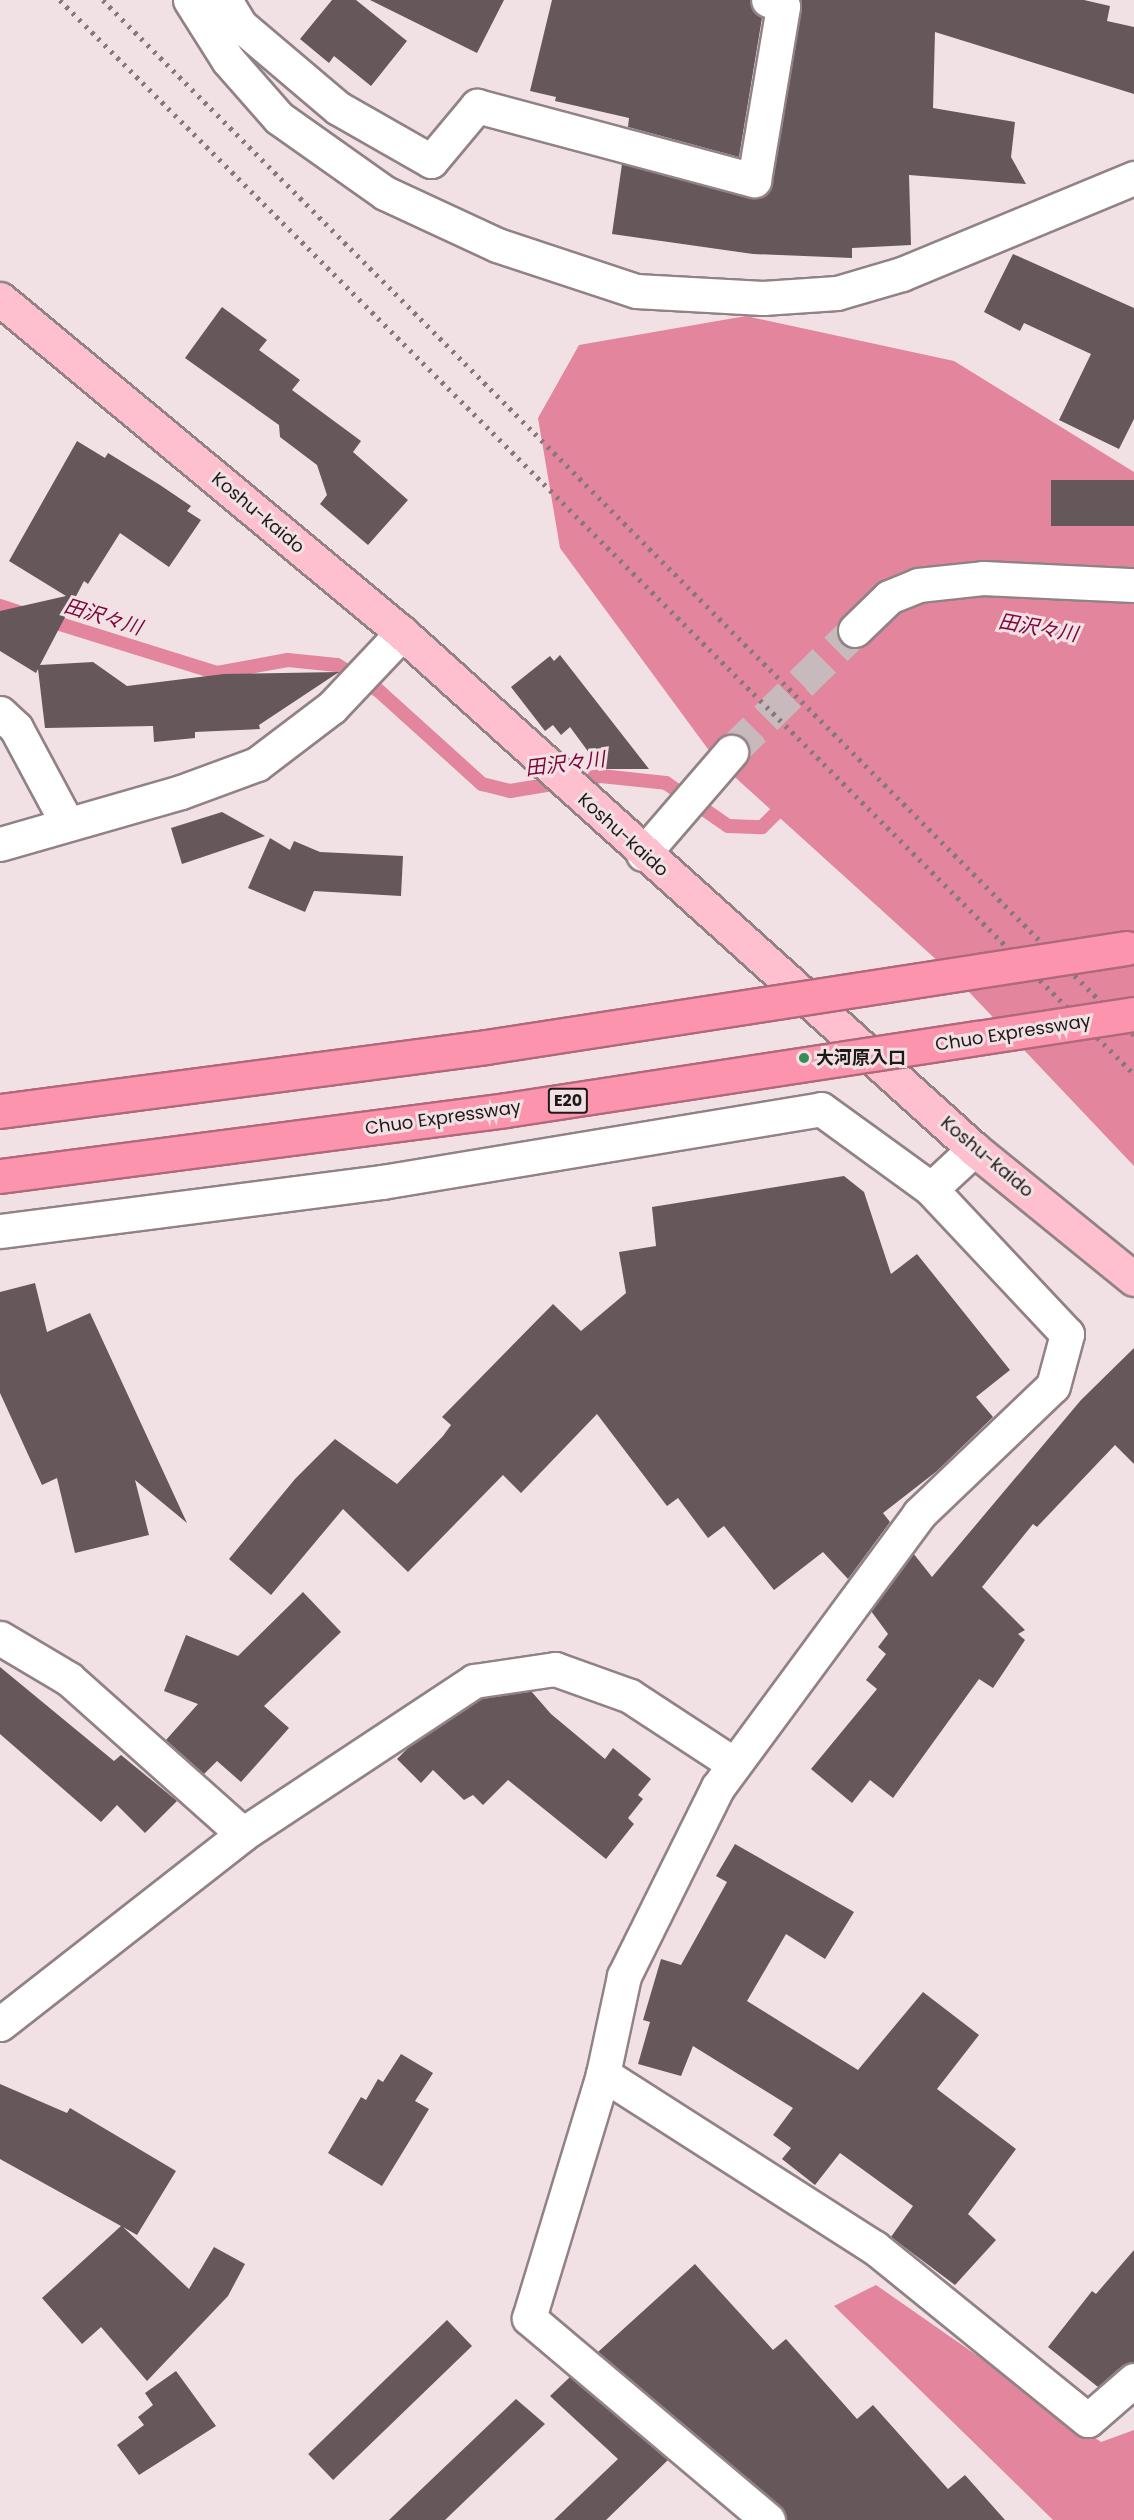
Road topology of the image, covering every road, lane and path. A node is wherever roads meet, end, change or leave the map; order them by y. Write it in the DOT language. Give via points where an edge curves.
graph roads {
  1 [pos="190,0"];
  2 [pos="225,0"];
  3 [pos="768,0"];
  4 [pos="1134,178"];
  5 [pos="0,299"];
  6 [pos="1134,585"];
  7 [pos="855,630"];
  8 [pos="402,633"];
  9 [pos="0,713"];
  10 [pos="731,752"];
  11 [pos="67,823"];
  12 [pos="0,844"];
  13 [pos="644,854"];
  14 [pos="1126,948"];
  15 [pos="1134,1014"];
  16 [pos="0,1111"];
  17 [pos="974,1149"];
  18 [pos="0,1176"];
  19 [pos="931,1189"];
  20 [pos="0,1231"];
  21 [pos="1134,1279"];
  22 [pos="0,1638"];
  23 [pos="734,1764"];
  24 [pos="243,1833"];
  25 [pos="0,2024"];
  26 [pos="603,2074"];
  27 [pos="1134,2380"];
  28 [pos="768,2520"];
  1 -- 4 [label="street" via="228,60 279,118 385,193 497,245 636,291 763,298 837,293 902,274"];
  2 -- 3 [label="street" via="240,25 338,108 431,161 477,105 754,180 783,6"];
  5 -- 8 [label="main road, Koshu-kaido"];
  6 -- 7 [label="street" via="982,578 918,585 889,597"];
  8 -- 11 [label="street" via="332,707 257,765 181,792"];
  8 -- 13 [label="main road, Koshu-kaido"];
  9 -- 11 [label="street" via="16,728"];
  10 -- 13 [label="street"];
  11 -- 12 [label="street"];
  13 -- 17 [label="main road, Koshu-kaido"];
  14 -- 16 [label="highway, bridge" via="486,1047"];
  15 -- 18 [label="highway, Chuo Expressway / E20, bridge" via="506,1110"];
  17 -- 19 [label="street"];
  17 -- 21 [label="main road, Koshu-kaido"];
  19 -- 20 [label="street" via="821,1109 382,1182"];
  19 -- 23 [label="street" via="1066,1334 1053,1386 919,1514"];
  22 -- 24 [label="street" via="69,1679"];
  23 -- 24 [label="street" via="619,1692 555,1669 497,1677 474,1681"];
  23 -- 26 [label="street" via="718,1787 624,1976"];
  24 -- 25 [label="street"];
  26 -- 27 [label="street" via="874,2247 1088,2420"];
  26 -- 28 [label="street" via="529,2318"];
}
